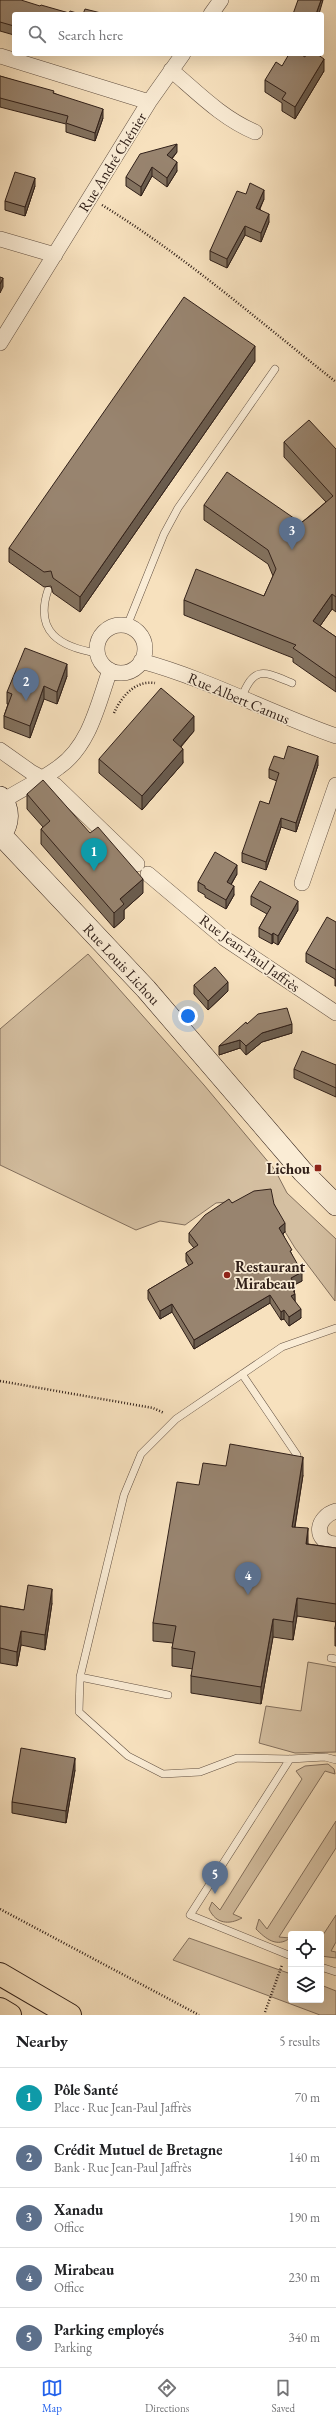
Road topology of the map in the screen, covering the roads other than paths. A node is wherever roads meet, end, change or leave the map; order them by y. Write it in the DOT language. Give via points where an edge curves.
graph roads {
  1 [pos="221,0"];
  2 [pos="212,12"];
  3 [pos="0,56"];
  4 [pos="182,56"];
  5 [pos="171,70"];
  6 [pos="149,102"];
  7 [pos="255,132"];
  8 [pos="0,239"];
  9 [pos="55,255"];
  10 [pos="0,343"];
  11 [pos="275,369"];
  12 [pos="48,590"];
  13 [pos="127,626"];
  14 [pos="97,653"];
  15 [pos="141,661"];
  16 [pos="110,670"];
  17 [pos="292,683"];
  18 [pos="241,699"];
  19 [pos="336,736"];
  20 [pos="0,750"];
  21 [pos="42,778"];
  22 [pos="336,785"];
  23 [pos="2,799"];
  24 [pos="0,835"];
  25 [pos="302,884"];
  26 [pos="336,1013"];
  27 [pos="336,1206"];
  28 [pos="336,1328"];
  29 [pos="242,1374"];
  30 [pos="296,1455"];
  31 [pos="336,1512"];
  32 [pos="336,1544"];
  33 [pos="80,1677"];
  34 [pos="168,1695"];
  35 [pos="290,1759"];
  36 [pos="336,1760"];
  37 [pos="288,1956"];
  38 [pos="324,1968"];
  39 [pos="336,1972"];
  40 [pos="0,1974"];
  41 [pos="0,2009"];
  42 [pos="10,2015"];
  43 [pos="70,2015"];
  1 -- 2 [label="street"];
  3 -- 6 [label="street"];
  4 -- 5 [label="street, Rue André Chénier"];
  5 -- 6 [label="street, Rue André Chénier"];
  5 -- 7 [label="street" via="224,116"];
  6 -- 9 [label="street, Rue André Chénier"];
  8 -- 9 [label="street"];
  9 -- 10 [label="street, Rue André Chénier"];
  11 -- 13 [label="lane" via="178,508 164,534"];
  12 -- 14 [label="lane" via="43,617 49,629 61,642 74,649"];
  13 -- 14 [label="street" via="118,625 105,631 99,639"];
  13 -- 15 [label="street" via="142,637 144,649"];
  14 -- 16 [label="street" via="101,663"];
  15 -- 16 [label="street" via="127,672"];
  15 -- 18 [label="street, Rue Albert Camus"];
  16 -- 21 [label="street" via="88,731 80,744 60,767"];
  17 -- 18 [label="lane" via="260,672 252,676 247,683"];
  18 -- 19 [label="street, Rue Albert Camus"];
  20 -- 21 [label="street, Rue Jean-Paul Jaffrès"];
  21 -- 23 [label="street"];
  21 -- 26 [label="street, Rue Jean-Paul Jaffrès" via="55,785 142,869 224,938"];
  22 -- 25 [label="street"];
  23 -- 24 [label="main road" via="8,816 7,824"];
  24 -- 27 [label="main road, Rue Louis Lichou" via="111,951 303,1172"];
  28 -- 29 [label="lane" via="282,1347"];
  29 -- 30 [label="lane"];
  29 -- 33 [label="lane" via="176,1419 141,1454 124,1495"];
  31 -- 32 [label="street" via="321,1520 319,1530 322,1538 330,1544"];
  33 -- 34 [label="lane"];
  33 -- 35 [label="lane" via="79,1712 128,1756 163,1774 200,1772 237,1758"];
  35 -- 36 [label="lane" via="325,1757"];
  35 -- 37 [label="lane" via="190,1915"];
  38 -- 39 [label="lane"];
  40 -- 43 [label="highway"];
  41 -- 42 [label="highway"];
}
